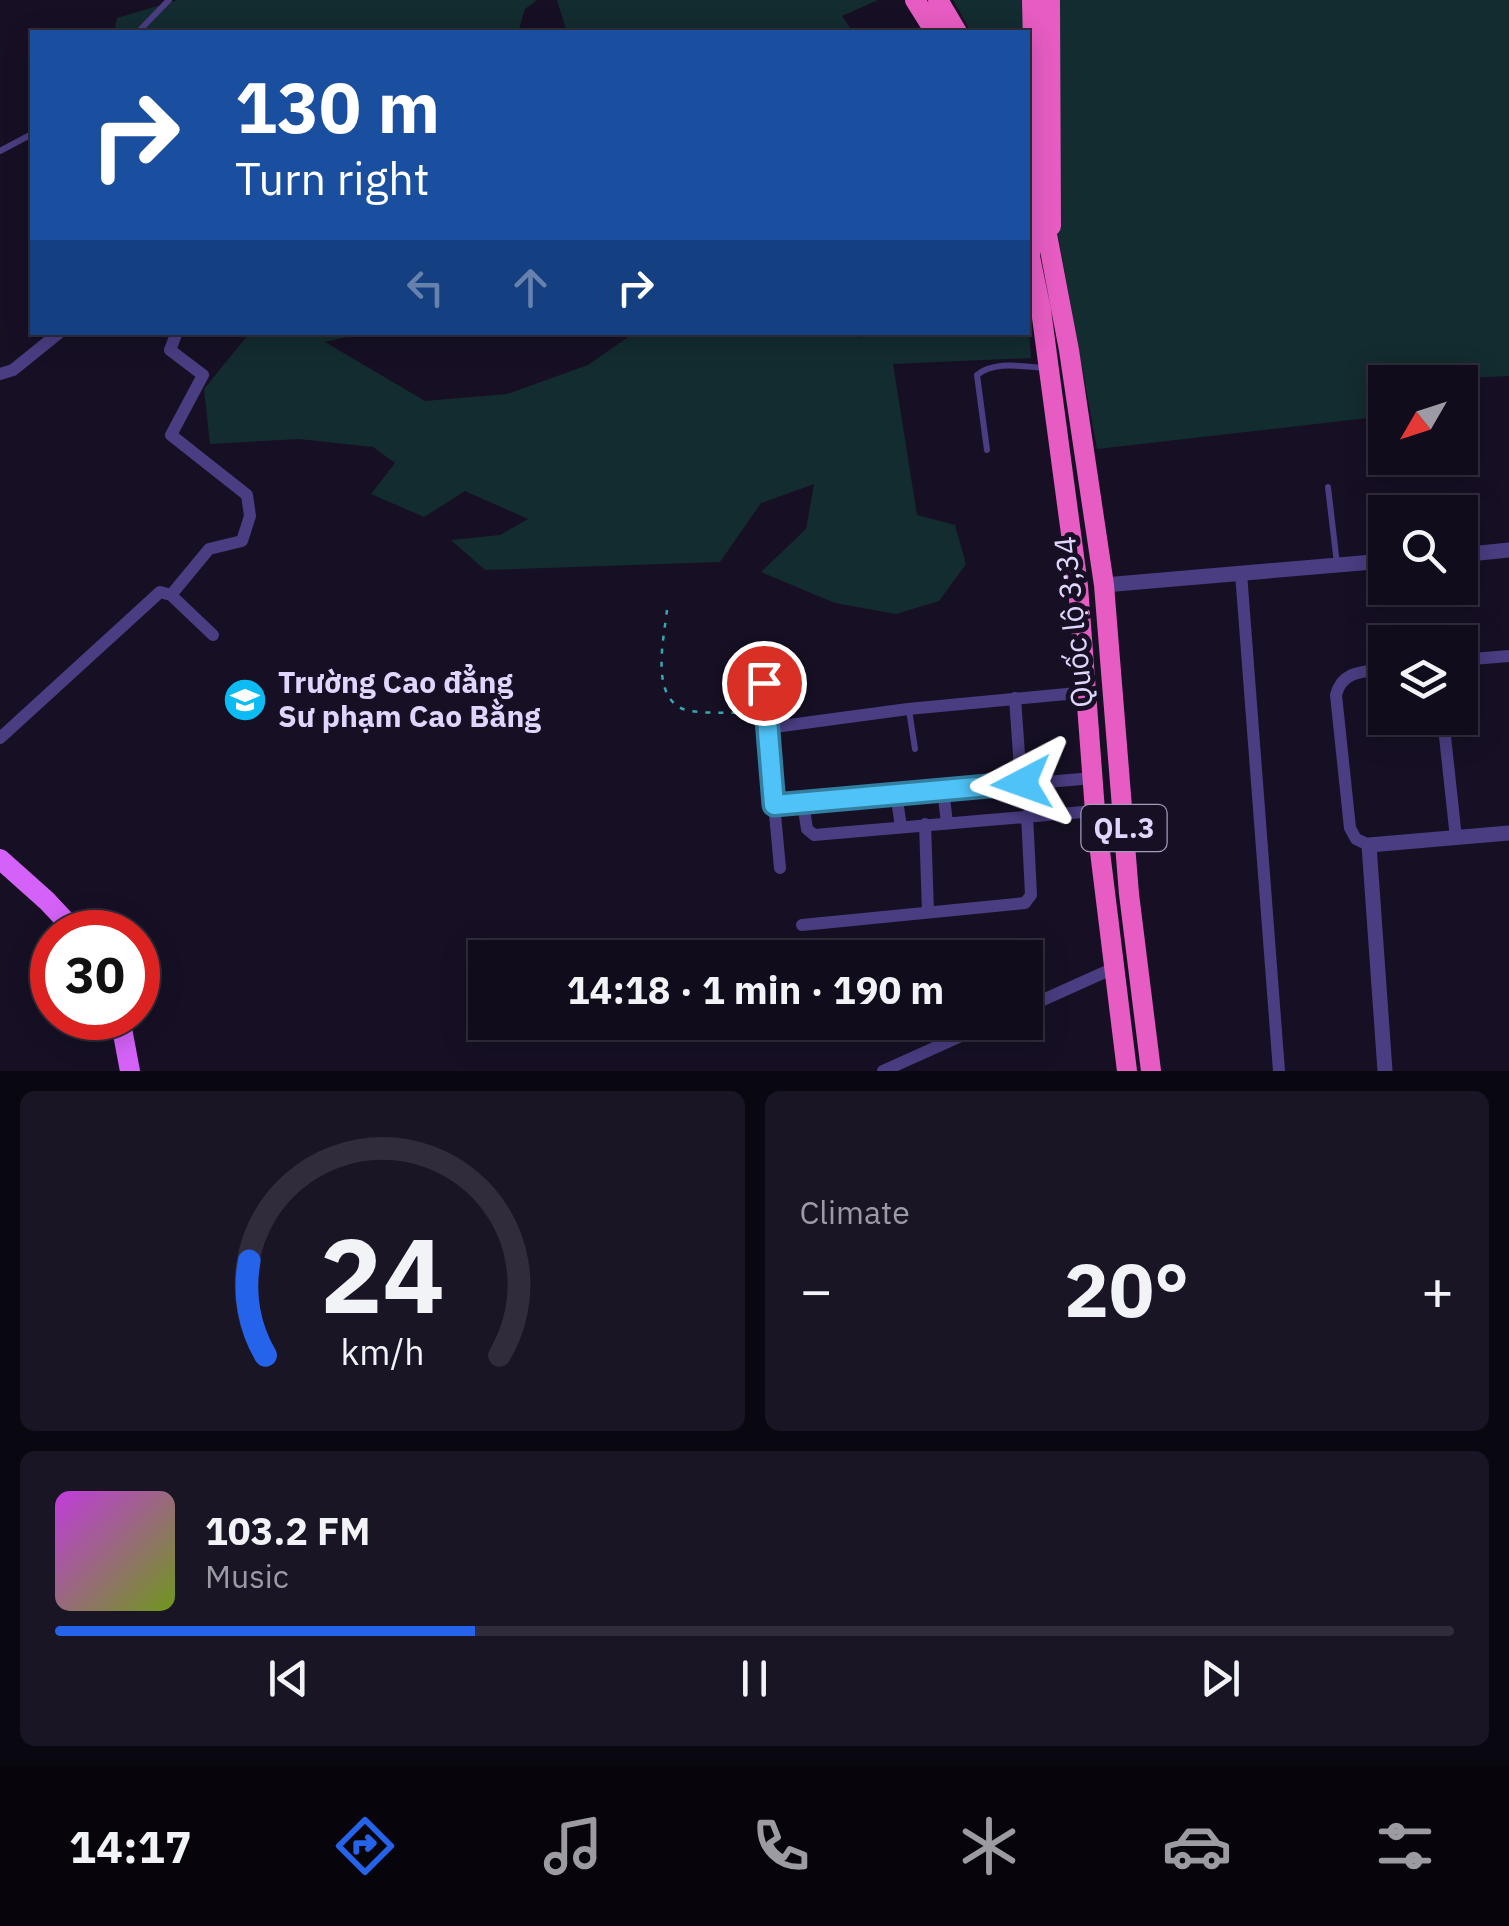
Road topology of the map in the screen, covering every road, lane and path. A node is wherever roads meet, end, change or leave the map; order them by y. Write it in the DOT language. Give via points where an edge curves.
graph roads {
  1 [pos="169,0"];
  2 [pos="915,0"];
  3 [pos="938,0"];
  4 [pos="1032,0"];
  5 [pos="1050,0"];
  6 [pos="140,30"];
  7 [pos="934,30"];
  8 [pos="956,30"];
  9 [pos="1038,87"];
  10 [pos="30,135"];
  11 [pos="0,150"];
  12 [pos="1030,178"];
  13 [pos="1034,256"];
  14 [pos="56,335"];
  15 [pos="177,335"];
  16 [pos="1048,368"];
  17 [pos="0,374"];
  18 [pos="987,450"];
  19 [pos="1328,487"];
  20 [pos="1509,550"];
  21 [pos="1478,553"];
  22 [pos="1368,562"];
  23 [pos="1338,565"];
  24 [pos="1242,573"];
  25 [pos="1104,585"];
  26 [pos="1078,586"];
  27 [pos="171,595"];
  28 [pos="667,610"];
  29 [pos="212,635"];
  30 [pos="1509,656"];
  31 [pos="1478,659"];
  32 [pos="1368,672"];
  33 [pos="764,683"];
  34 [pos="1088,692"];
  35 [pos="1015,698"];
  36 [pos="908,709"];
  37 [pos="767,721"];
  38 [pos="1445,735"];
  39 [pos="0,738"];
  40 [pos="915,749"];
  41 [pos="1093,778"];
  42 [pos="1022,783"];
  43 [pos="942,788"];
  44 [pos="896,793"];
  45 [pos="803,803"];
  46 [pos="774,805"];
  47 [pos="1095,811"];
  48 [pos="1028,815"];
  49 [pos="946,822"];
  50 [pos="925,824"];
  51 [pos="901,827"];
  52 [pos="1509,834"];
  53 [pos="1456,838"];
  54 [pos="1369,845"];
  55 [pos="0,859"];
  56 [pos="780,868"];
  57 [pos="55,910"];
  58 [pos="928,912"];
  59 [pos="802,925"];
  60 [pos="1139,964"];
  61 [pos="1114,968"];
  62 [pos="1043,1000"];
  63 [pos="124,1040"];
  64 [pos="952,1040"];
  65 [pos="130,1071"];
  66 [pos="884,1071"];
  67 [pos="1126,1071"];
  68 [pos="1152,1071"];
  69 [pos="1279,1071"];
  70 [pos="1385,1071"];
  1 -- 6 [label="lane"];
  2 -- 7 [label="highway"];
  3 -- 8 [label="highway"];
  4 -- 9 [label="highway"];
  5 -- 9 [label="highway"];
  9 -- 12 [label="highway"];
  9 -- 13 [label="highway"];
  10 -- 11 [label="lane"];
  12 -- 13 [label="highway"];
  13 -- 16 [label="highway, Quốc lộ 3;34 / QL.3"];
  13 -- 25 [label="highway, Quốc lộ 3;34 / QL.3" via="1069,350"];
  14 -- 17 [label="street"];
  15 -- 27 [label="street" via="170,350 202,375 171,434 247,496 250,516 242,541 209,549"];
  16 -- 18 [label="lane" via="1002,366 976,375"];
  16 -- 26 [label="highway, Quốc lộ 3;34 / QL.3"];
  19 -- 23 [label="lane"];
  20 -- 21 [label="street"];
  22 -- 23 [label="street"];
  23 -- 24 [label="street"];
  24 -- 25 [label="street"];
  24 -- 69 [label="street"];
  25 -- 26 [label="highway"];
  25 -- 60 [label="highway, Quốc lộ 3;34 / QL.3"];
  26 -- 34 [label="highway, Quốc lộ 3;34 / QL.3"];
  27 -- 29 [label="street"];
  27 -- 39 [label="street" via="156,595"];
  28 -- 37 [label="path" via="664,685 676,704"];
  30 -- 31 [label="street"];
  32 -- 54 [label="street" via="1341,682 1336,695 1350,828"];
  33 -- 37 [label="street"];
  34 -- 35 [label="street"];
  34 -- 41 [label="highway, Quốc lộ 3;34 / QL.3"];
  35 -- 36 [label="street"];
  35 -- 42 [label="street"];
  36 -- 37 [label="street"];
  36 -- 40 [label="lane"];
  37 -- 46 [label="street"];
  38 -- 53 [label="street"];
  41 -- 42 [label="street"];
  41 -- 47 [label="highway, Quốc lộ 3;34 / QL.3"];
  42 -- 43 [label="street"];
  43 -- 44 [label="street"];
  43 -- 49 [label="street"];
  44 -- 45 [label="street"];
  44 -- 51 [label="street"];
  45 -- 46 [label="street"];
  45 -- 51 [label="street" via="814,835"];
  46 -- 56 [label="street"];
  47 -- 48 [label="street"];
  47 -- 61 [label="highway, Quốc lộ 3;34 / QL.3"];
  48 -- 49 [label="street"];
  48 -- 58 [label="street" via="1028,901"];
  49 -- 50 [label="street"];
  50 -- 51 [label="street"];
  50 -- 58 [label="street"];
  52 -- 53 [label="street"];
  53 -- 54 [label="street"];
  54 -- 70 [label="street"];
  55 -- 57 [label="main road"];
  58 -- 59 [label="street"];
  60 -- 61 [label="highway"];
  60 -- 68 [label="highway, Quốc lộ 3;34 / QL.3"];
  61 -- 62 [label="street"];
  61 -- 67 [label="highway, Quốc lộ 3;34 / QL.3"];
  63 -- 65 [label="main road"];
  64 -- 66 [label="street"];
}
